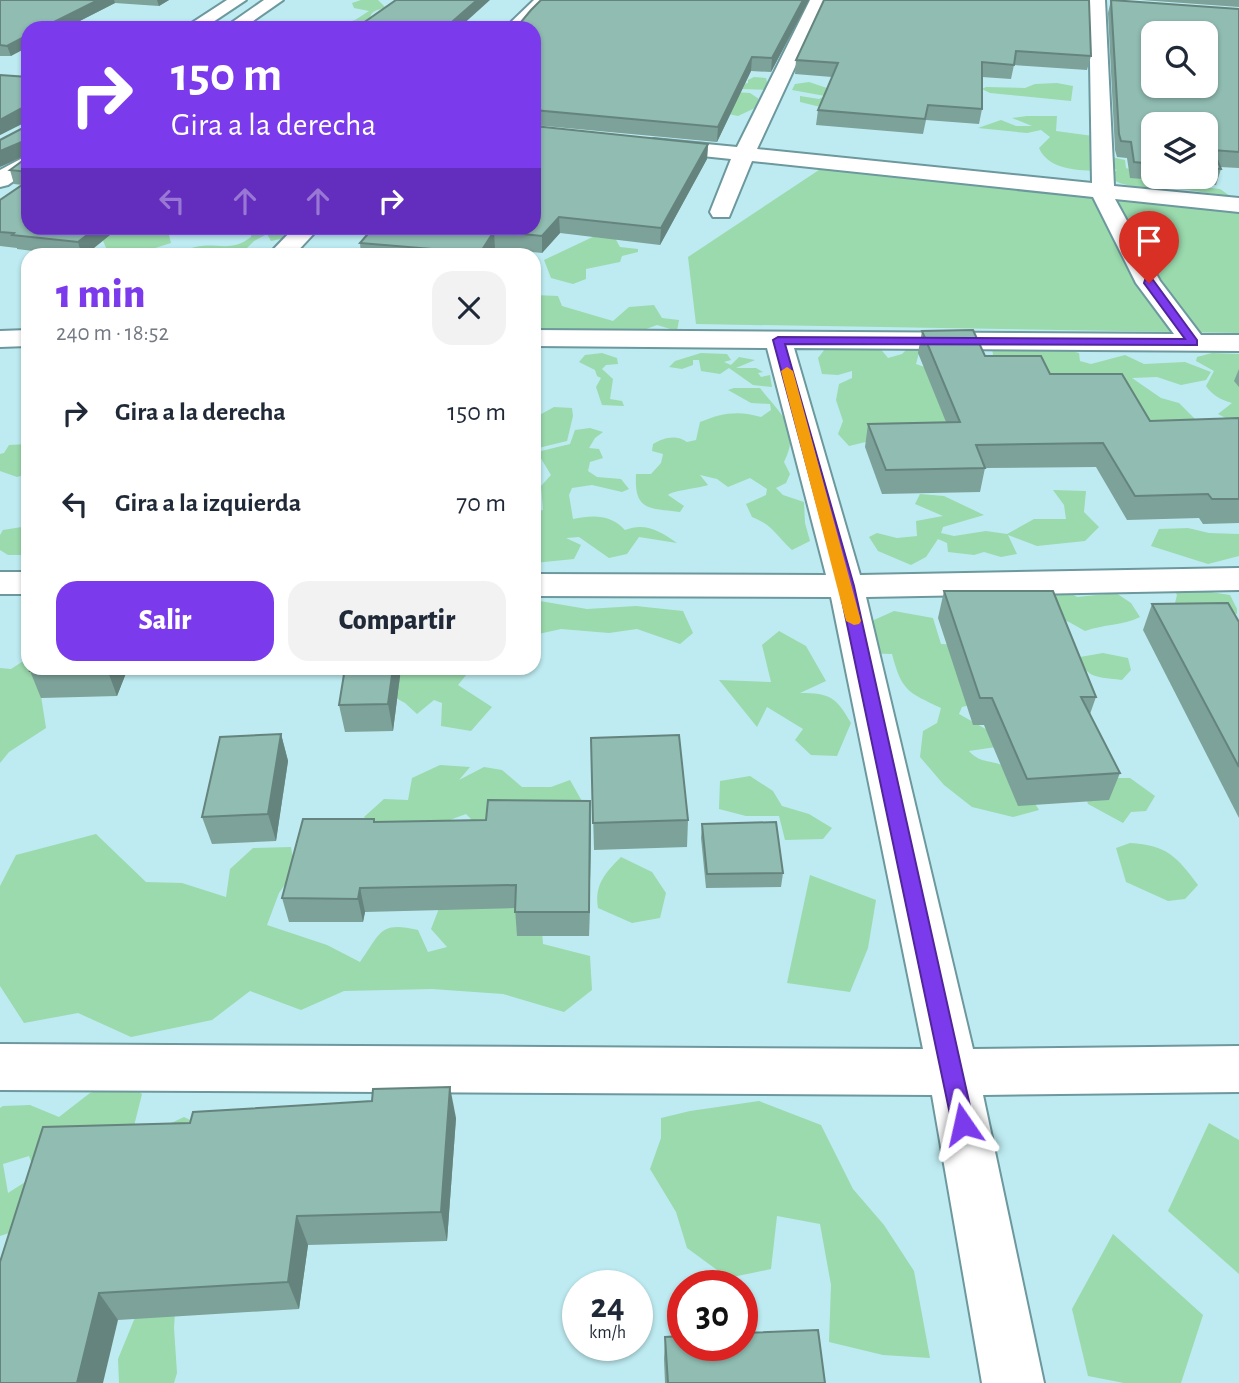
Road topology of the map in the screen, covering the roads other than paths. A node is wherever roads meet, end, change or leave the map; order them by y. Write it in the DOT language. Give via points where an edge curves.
graph roads {
  1 [pos="238,0"];
  2 [pos="275,0"];
  3 [pos="543,0"];
  4 [pos="818,0"];
  5 [pos="1097,3"];
  6 [pos="204,21"];
  7 [pos="243,21"];
  8 [pos="520,21"];
  9 [pos="639,144"];
  10 [pos="744,155"];
  11 [pos="21,166"];
  12 [pos="0,180"];
  13 [pos="1104,191"];
  14 [pos="1239,205"];
  15 [pos="720,212"];
  16 [pos="300,235"];
  17 [pos="287,248"];
  18 [pos="21,338"];
  19 [pos="541,338"];
  20 [pos="0,339"];
  21 [pos="778,340"];
  22 [pos="1193,342"];
  23 [pos="1239,343"];
  24 [pos="1239,579"];
  25 [pos="0,583"];
  26 [pos="21,583"];
  27 [pos="541,585"];
  28 [pos="846,586"];
  29 [pos="0,1067"];
  30 [pos="1239,1069"];
  31 [pos="953,1072"];
  32 [pos="1013,1383"];
  1 -- 6 [label="street"];
  2 -- 7 [label="street"];
  3 -- 8 [label="street"];
  4 -- 10 [label="street"];
  5 -- 13 [label="street"];
  9 -- 10 [label="street"];
  10 -- 13 [label="street"];
  10 -- 15 [label="street"];
  11 -- 12 [label="street"];
  13 -- 14 [label="street"];
  13 -- 22 [label="street" via="1104,201 1149,283"];
  16 -- 17 [label="street"];
  18 -- 20 [label="street"];
  19 -- 21 [label="street"];
  21 -- 22 [label="street"];
  21 -- 28 [label="street"];
  22 -- 23 [label="street"];
  24 -- 28 [label="street"];
  25 -- 26 [label="street"];
  27 -- 28 [label="street"];
  28 -- 31 [label="street"];
  29 -- 31 [label="street"];
  30 -- 31 [label="street"];
  31 -- 32 [label="street"];
}
